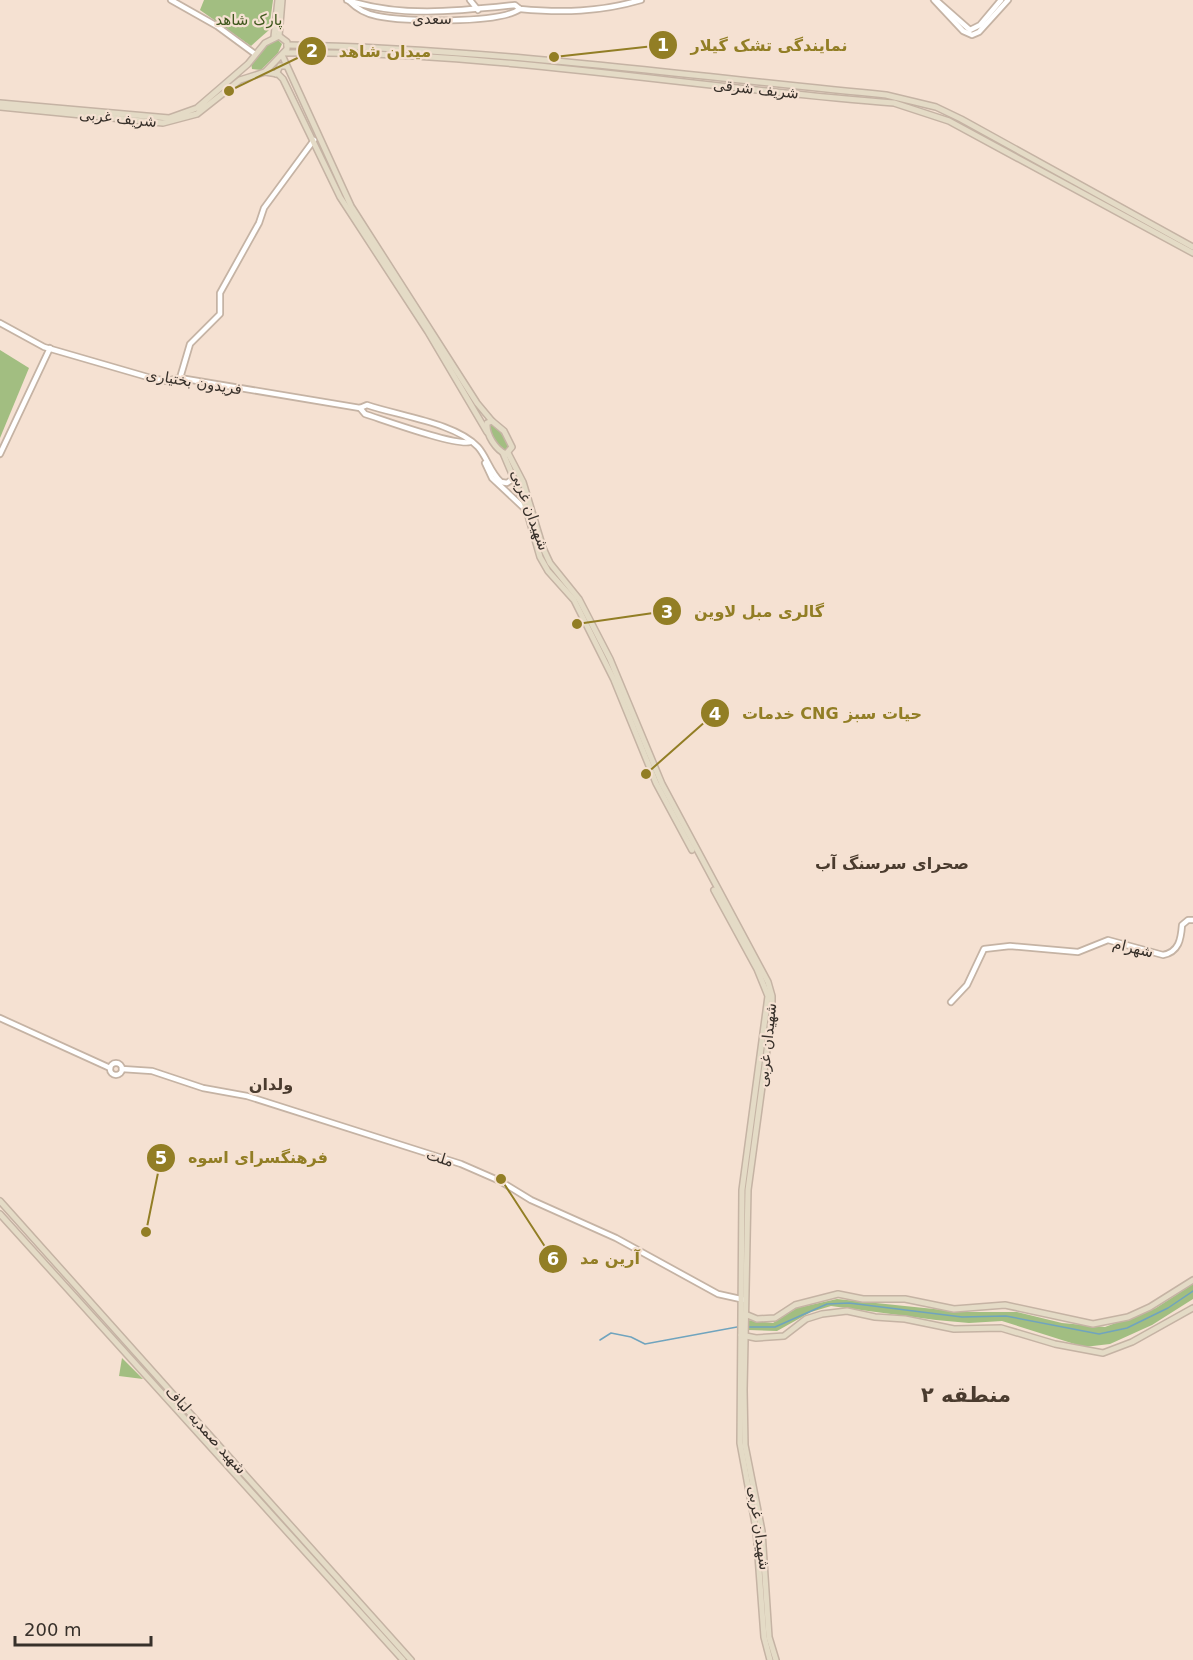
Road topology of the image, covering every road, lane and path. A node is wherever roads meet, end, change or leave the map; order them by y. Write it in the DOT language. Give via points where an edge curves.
graph roads {
  1 [pos="171,0"];
  2 [pos="280,0"];
  3 [pos="347,0"];
  4 [pos="470,0"];
  5 [pos="641,0"];
  6 [pos="935,0"];
  7 [pos="1001,0"];
  8 [pos="1008,0"];
  9 [pos="385,9"];
  10 [pos="477,9"];
  11 [pos="520,9"];
  12 [pos="482,17"];
  13 [pos="386,18"];
  14 [pos="276,36"];
  15 [pos="287,45"];
  16 [pos="255,54"];
  17 [pos="283,54"];
  18 [pos="248,64"];
  19 [pos="286,66"];
  20 [pos="265,72"];
  21 [pos="276,74"];
  22 [pos="258,75"];
  23 [pos="238,78"];
  24 [pos="777,88"];
  25 [pos="0,105"];
  26 [pos="314,140"];
  27 [pos="1047,166"];
  28 [pos="1044,173"];
  29 [pos="1193,246"];
  30 [pos="1193,253"];
  31 [pos="0,323"];
  32 [pos="50,348"];
  33 [pos="180,378"];
  34 [pos="360,408"];
  35 [pos="492,421"];
  36 [pos="487,432"];
  37 [pos="470,442"];
  38 [pos="506,453"];
  39 [pos="0,454"];
  40 [pos="485,460"];
  41 [pos="514,477"];
  42 [pos="527,511"];
  43 [pos="1193,920"];
  44 [pos="951,1002"];
  45 [pos="0,1018"];
  46 [pos="0,1201"];
  47 [pos="0,1214"];
  48 [pos="1193,1280"];
  49 [pos="742,1300"];
  50 [pos="1193,1308"];
  51 [pos="745,1314"];
  52 [pos="742,1335"];
  53 [pos="219,1444"];
  54 [pos="213,1449"];
  55 [pos="403,1660"];
  56 [pos="411,1660"];
  57 [pos="770,1660"];
  58 [pos="776,1660"];
  1 -- 16 [label="street"];
  2 -- 14 [label="main road"];
  3 -- 9 [label="street, سعدی"];
  3 -- 13 [label="street, سعدی" via="358,10"];
  4 -- 10 [label="street"];
  5 -- 11 [label="street, سعدی" via="594,11"];
  6 -- 7 [label="street" via="970,30 980,25"];
  6 -- 8 [label="street" via="963,31 972,35"];
  9 -- 10 [label="street, سعدی"];
  9 -- 13 [label="street"];
  10 -- 11 [label="street, سعدی" via="515,5"];
  10 -- 12 [label="street"];
  11 -- 12 [label="street, سعدی"];
  12 -- 13 [label="street, سعدی"];
  14 -- 15 [label="main road"];
  14 -- 16 [label="main road, شریف غربی"];
  15 -- 17 [label="main road"];
  15 -- 24 [label="main road, شریف شرقی" via="384,47"];
  16 -- 18 [label="main road, شریف غربی"];
  17 -- 19 [label="main road"];
  17 -- 20 [label="main road"];
  17 -- 24 [label="main road, شریف شرقی" via="438,58"];
  18 -- 22 [label="main road" via="250,71"];
  18 -- 23 [label="main road, شریف غربی"];
  19 -- 21 [label="main road" via="277,68"];
  19 -- 35 [label="main road" via="351,206 477,404"];
  20 -- 21 [label="main road"];
  20 -- 22 [label="main road, شریف غربی"];
  21 -- 26 [label="main road" via="287,85"];
  22 -- 23 [label="main road, شریف غربی"];
  23 -- 25 [label="main road, شریف غربی" via="197,114 163,123"];
  24 -- 27 [label="main road, شریف شرقی" via="915,100 961,119"];
  24 -- 28 [label="main road, شریف شرقی" via="894,102 926,111"];
  26 -- 33 [label="street" via="264,208 260,224 220,293 220,314 190,344"];
  26 -- 36 [label="main road" via="340,197 424,325"];
  27 -- 28 [label="main road"];
  27 -- 29 [label="main road, شریف شرقی"];
  28 -- 30 [label="main road, شریف شرقی"];
  31 -- 32 [label="street, فریدون بختیاری"];
  32 -- 33 [label="street, فریدون بختیاری" via="151,378"];
  32 -- 39 [label="street"];
  33 -- 34 [label="street, فریدون بختیاری"];
  34 -- 37 [label="street, فریدون بختیاری" via="365,414"];
  34 -- 37 [label="street, فریدون بختیاری" via="367,405 449,430"];
  35 -- 36 [label="main road" via="486,423"];
  35 -- 38 [label="main road" via="510,440 512,447"];
  36 -- 38 [label="main road"];
  37 -- 40 [label="street, فریدون بختیاری"];
  38 -- 41 [label="main road, شهیدان غربی"];
  38 -- 49 [label="main road, شهیدان غربی" via="523,482 550,563 579,599 600,639 662,784 772,996 748,1190"];
  40 -- 41 [label="street" via="501,482 507,483"];
  40 -- 42 [label="street" via="492,478"];
  41 -- 42 [label="main road, شهیدان غربی"];
  42 -- 49 [label="main road, شهیدان غربی" via="540,557 574,600 614,680 657,783 768,996 742,1190"];
  43 -- 44 [label="street, شهرام" via="1182,925 1176,948 1163,955 1108,940 1078,952 1010,946 981,951 967,985"];
  45 -- 49 [label="street, ملت" via="110,1068 117,1075 122,1069 152,1071 203,1088 247,1096 461,1164 616,1238 718,1294"];
  46 -- 53 [label="main road, شهید صمدیه لباف"];
  47 -- 54 [label="main road, شهید صمدیه لباف"];
  48 -- 51 [label="main road" via="1128,1317 1093,1324 1005,1305 954,1309 905,1299 863,1299 838,1294 795,1305 775,1318 757,1319"];
  49 -- 51 [label="main road, شهیدان غربی"];
  49 -- 52 [label="main road, شهیدان غربی"];
  50 -- 52 [label="main road" via="1132,1342 1103,1353 1001,1328 954,1329 847,1311 806,1319 784,1336"];
  51 -- 52 [label="main road, شهیدان غربی"];
  52 -- 57 [label="main road, شهیدان غربی" via="740,1443 756,1529 764,1637"];
  52 -- 58 [label="main road, شهیدان غربی" via="745,1444 762,1531 769,1637"];
  53 -- 54 [label="main road"];
  53 -- 56 [label="main road, شهید صمدیه لباف"];
  54 -- 55 [label="main road, شهید صمدیه لباف"];
}
